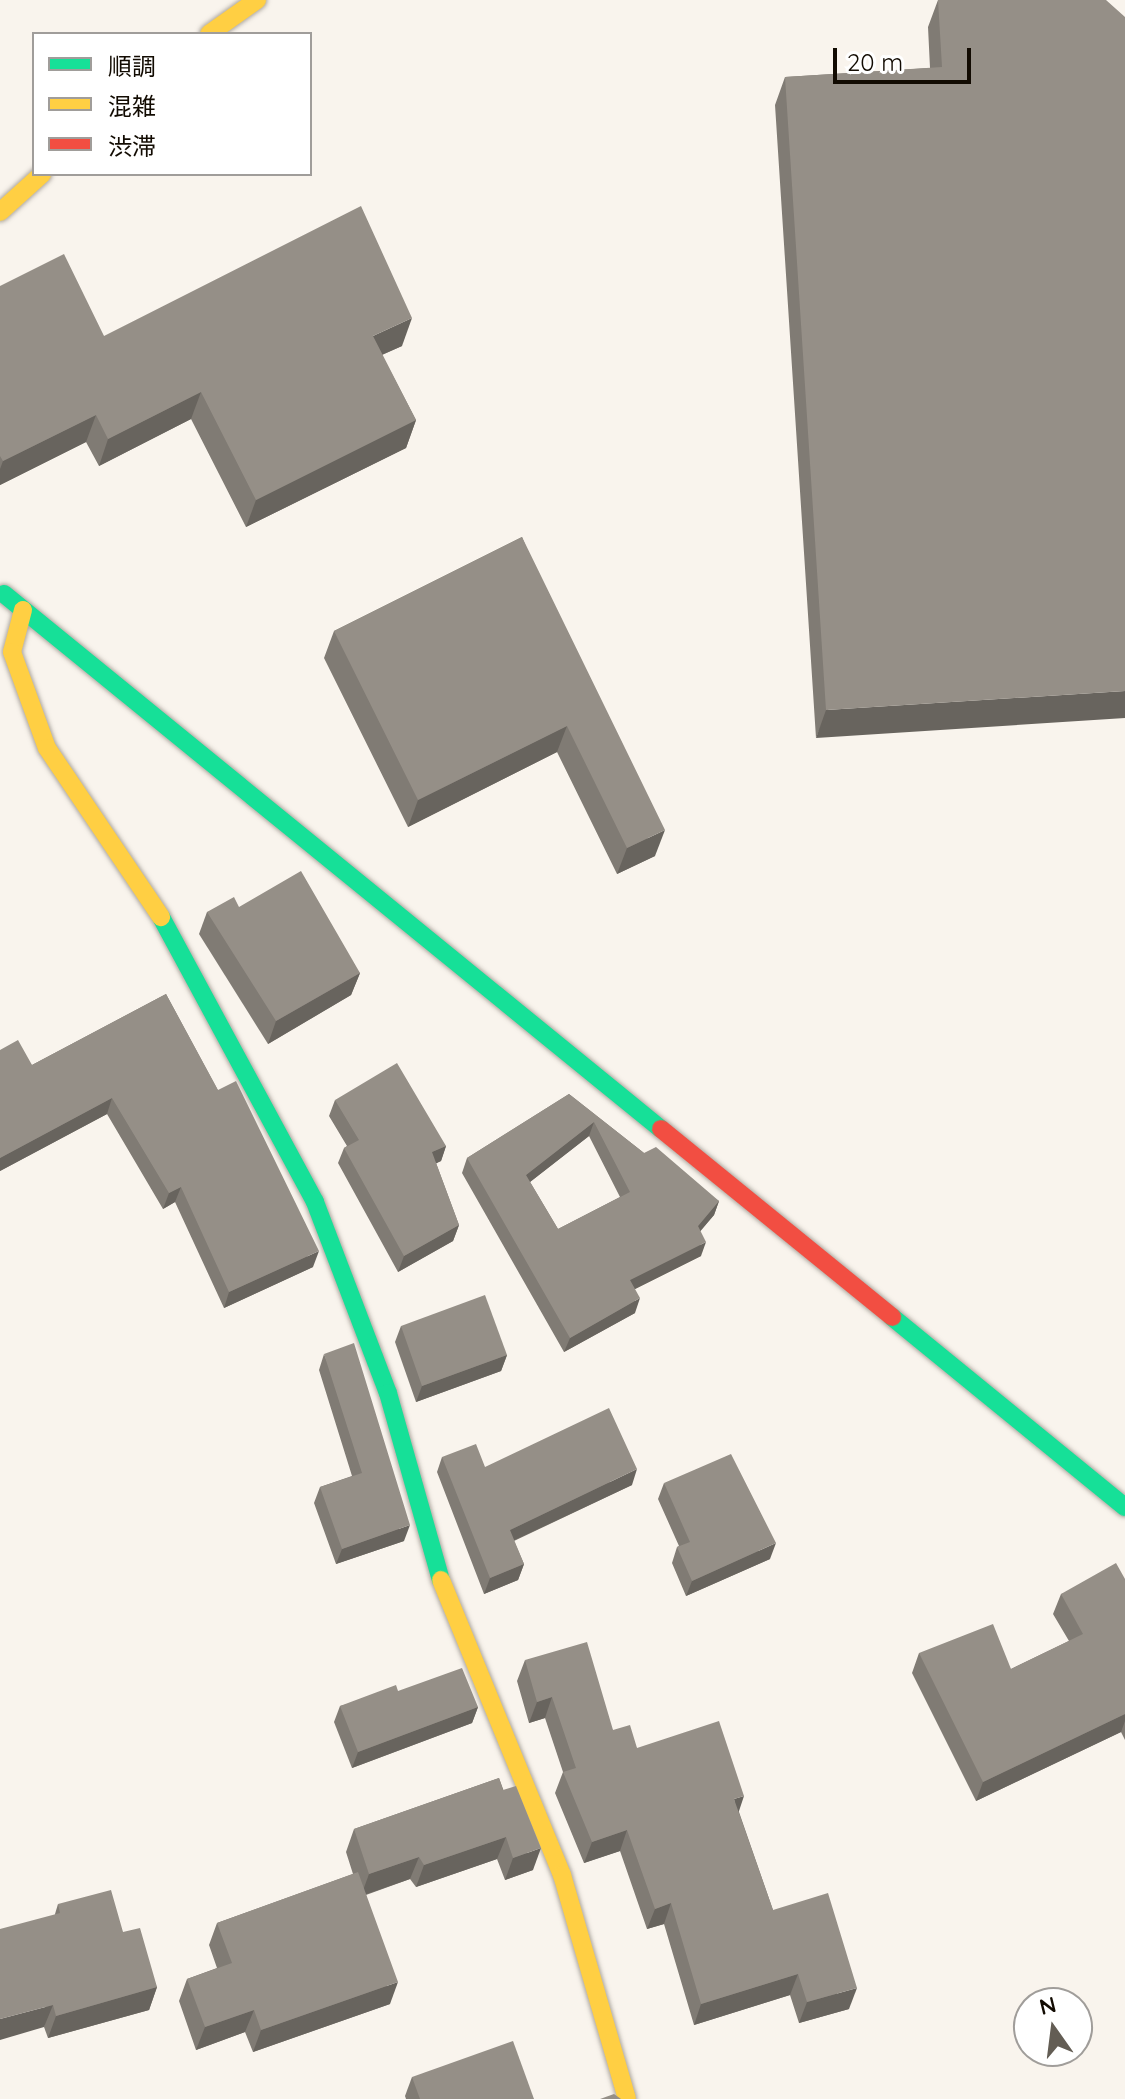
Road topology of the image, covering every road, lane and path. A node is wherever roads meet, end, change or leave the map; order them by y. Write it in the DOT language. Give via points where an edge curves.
graph roads {
  1 [pos="257,0"];
  2 [pos="212,32"];
  3 [pos="40,176"];
  4 [pos="0,212"];
  5 [pos="0,591"];
  6 [pos="23,610"];
  7 [pos="1125,1507"];
  8 [pos="627,2099"];
  1 -- 2 [label="street"];
  3 -- 4 [label="street"];
  5 -- 6 [label="street"];
  6 -- 7 [label="street"];
  6 -- 8 [label="street" via="12,652 47,748 154,903 315,1202 388,1393 442,1583 562,1875"];
}
